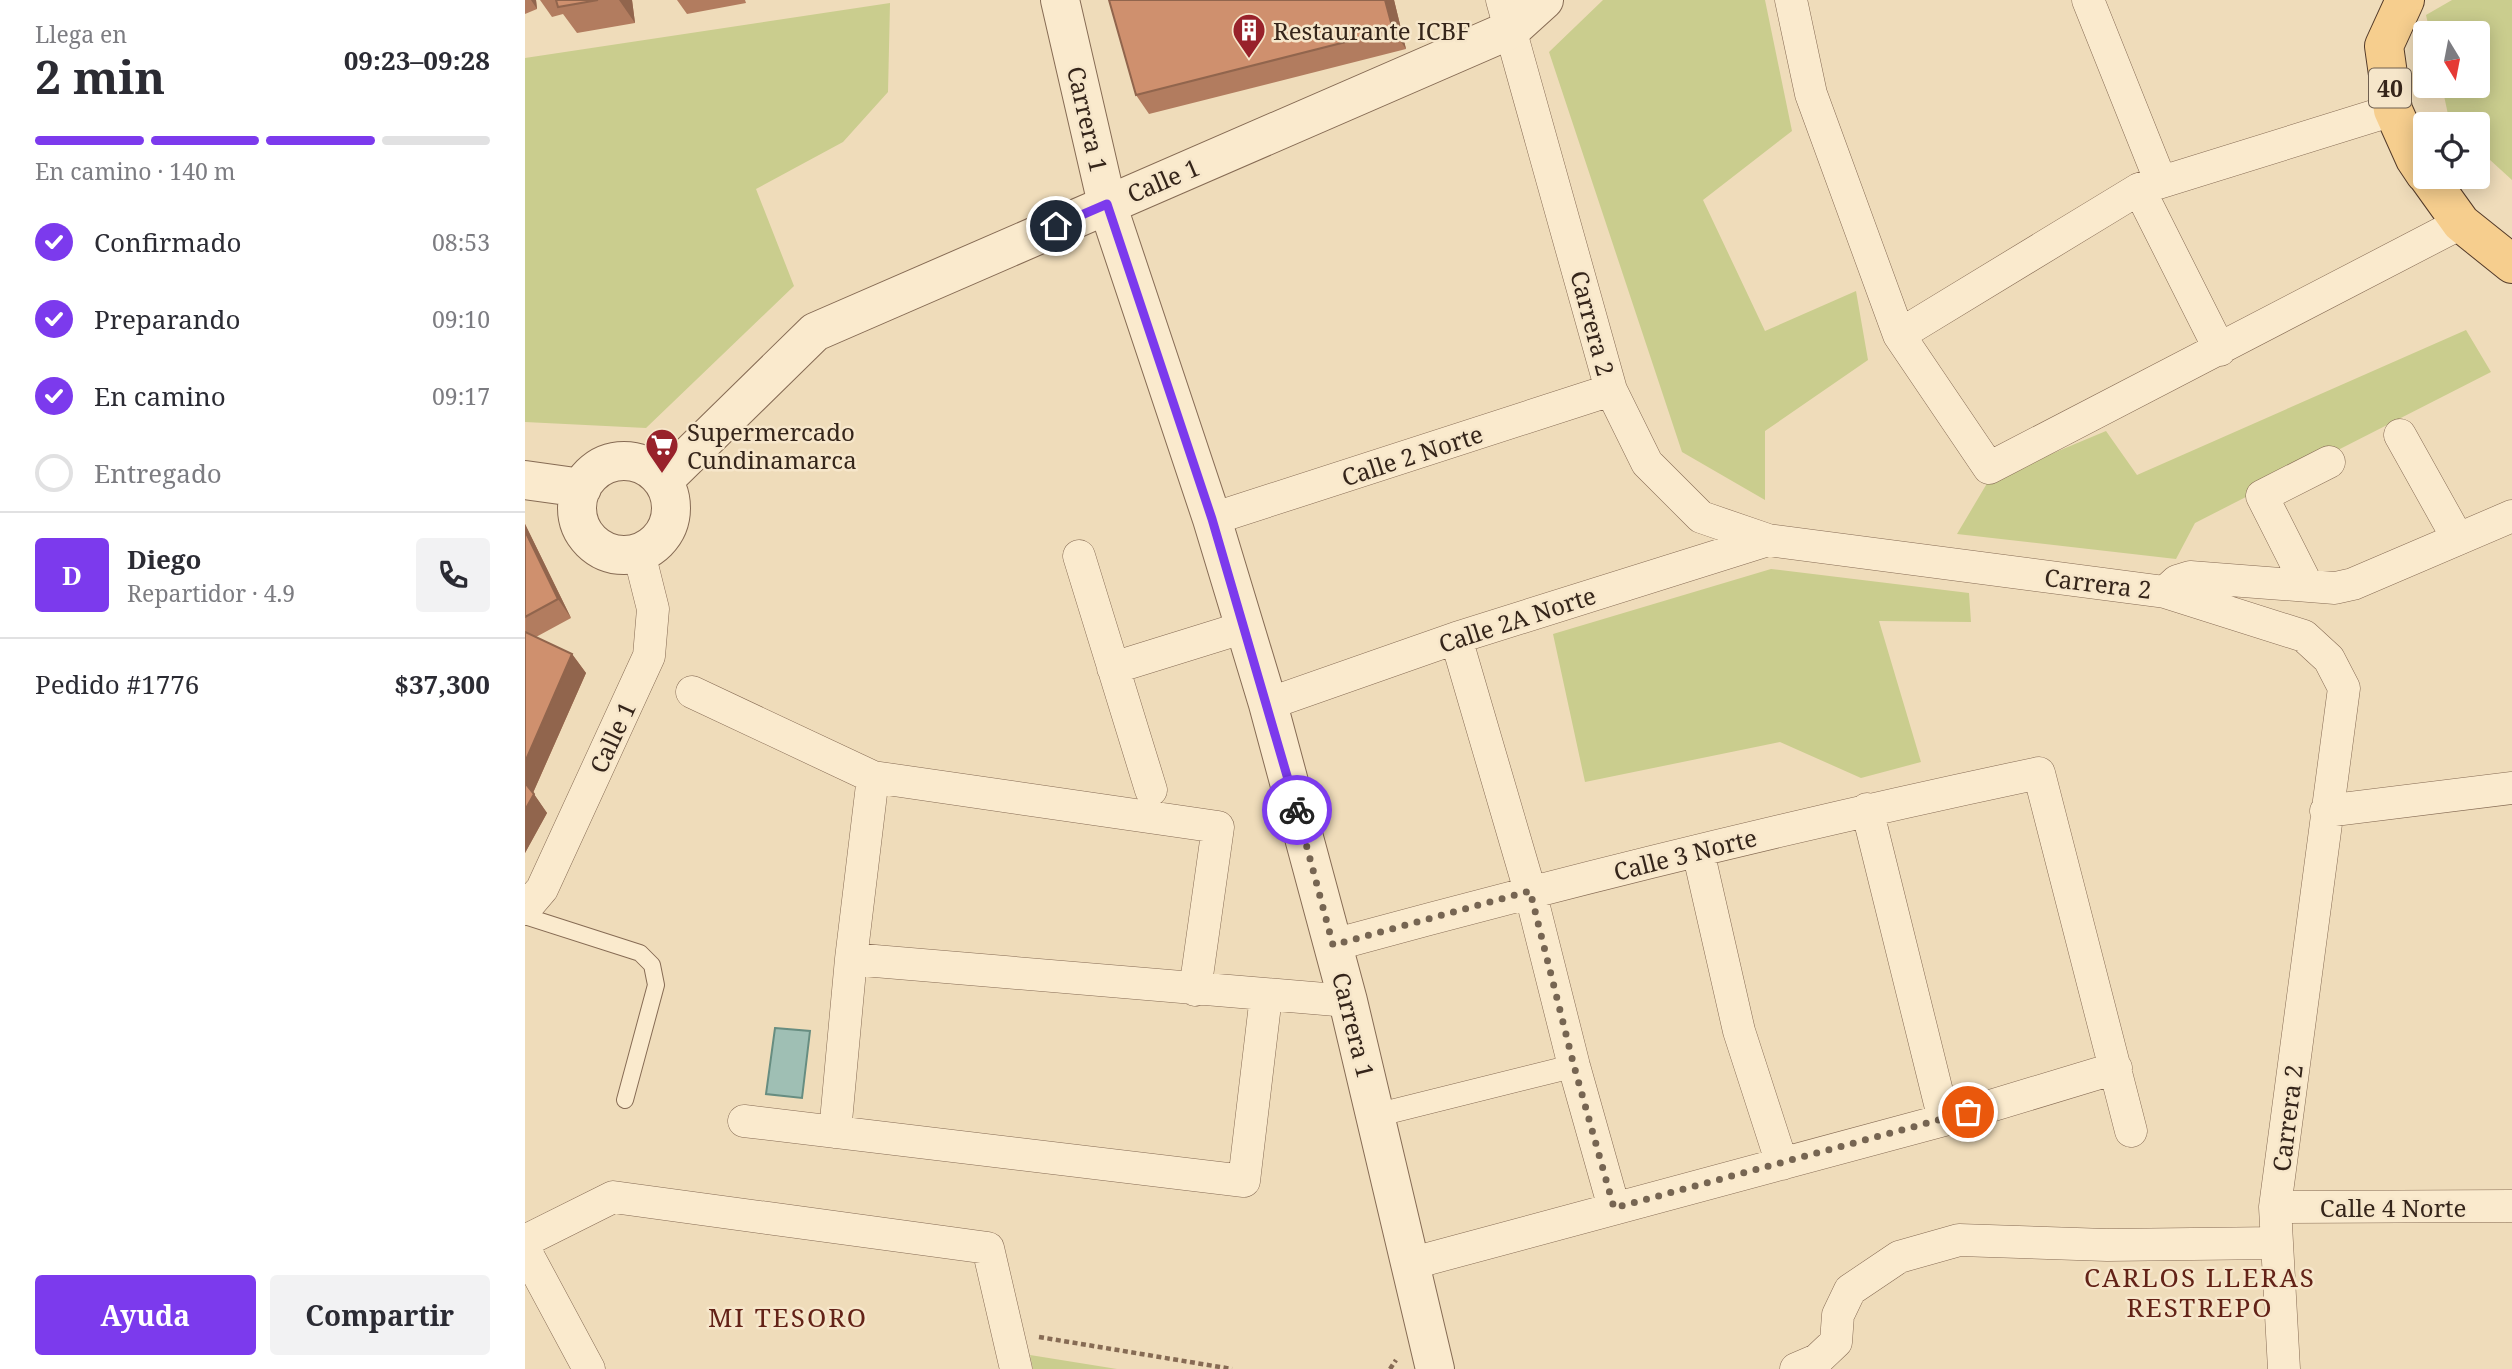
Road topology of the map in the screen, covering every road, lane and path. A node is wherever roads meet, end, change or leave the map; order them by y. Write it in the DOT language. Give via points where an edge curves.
graph roads {
  1 [pos="1060,0"];
  2 [pos="1544,0"];
  3 [pos="1791,0"];
  4 [pos="2088,0"];
  5 [pos="2405,0"];
  6 [pos="1507,15"];
  7 [pos="2393,110"];
  8 [pos="2413,155"];
  9 [pos="2150,185"];
  10 [pos="2437,189"];
  11 [pos="1107,204"];
  12 [pos="2461,223"];
  13 [pos="2512,264"];
  14 [pos="1899,335"];
  15 [pos="2220,350"];
  16 [pos="1611,390"];
  17 [pos="2400,435"];
  18 [pos="2329,462"];
  19 [pos="525,480"];
  20 [pos="663,481"];
  21 [pos="582,488"];
  22 [pos="2512,516"];
  23 [pos="1212,519"];
  24 [pos="2458,539"];
  25 [pos="1768,540"];
  26 [pos="639,553"];
  27 [pos="1079,556"];
  28 [pos="2307,585"];
  29 [pos="2165,592"];
  30 [pos="1245,627"];
  31 [pos="1456,638"];
  32 [pos="1112,668"];
  33 [pos="692,692"];
  34 [pos="1268,704"];
  35 [pos="873,777"];
  36 [pos="2512,788"];
  37 [pos="1151,790"];
  38 [pos="1867,809"];
  39 [pos="2326,811"];
  40 [pos="1698,852"];
  41 [pos="1530,891"];
  42 [pos="525,909"];
  43 [pos="525,916"];
  44 [pos="1333,945"];
  45 [pos="851,959"];
  46 [pos="1195,990"];
  47 [pos="1266,996"];
  48 [pos="1348,1001"];
  49 [pos="1574,1066"];
  50 [pos="2116,1068"];
  51 [pos="625,1100"];
  52 [pos="1377,1115"];
  53 [pos="1944,1120"];
  54 [pos="744,1121"];
  55 [pos="2131,1131"];
  56 [pos="835,1132"];
  57 [pos="1782,1164"];
  58 [pos="2512,1206"];
  59 [pos="2275,1207"];
  60 [pos="1614,1208"];
  61 [pos="525,1241"];
  62 [pos="2277,1242"];
  63 [pos="525,1250"];
  64 [pos="1413,1263"];
  65 [pos="1008,1332"];
  66 [pos="1206,1367"];
  67 [pos="585,1368"];
  68 [pos="1015,1369"];
  69 [pos="1232,1369"];
  70 [pos="1436,1369"];
  71 [pos="1796,1369"];
  72 [pos="2284,1369"];
  1 -- 11 [label="street, Carrera 1"];
  2 -- 6 [label="street, Calle 1"];
  3 -- 14 [label="street" via="1811,94"];
  4 -- 9 [label="street"];
  5 -- 7 [label="main road, 40" via="2384,47"];
  6 -- 11 [label="street, Calle 1"];
  6 -- 16 [label="street, Carrera 2"];
  7 -- 8 [label="main road, 40"];
  7 -- 9 [label="street"];
  9 -- 14 [label="street"];
  9 -- 15 [label="street"];
  10 -- 12 [label="main road, 40"];
  11 -- 20 [label="street, Calle 1" via="815,332"];
  11 -- 23 [label="street, Carrera 1"];
  12 -- 13 [label="main road, 40"];
  12 -- 15 [label="street"];
  14 -- 15 [label="street" via="1989,468"];
  16 -- 23 [label="street, Calle 2 Norte"];
  16 -- 25 [label="street, Carrera 2" via="1647,463 1701,517"];
  17 -- 24 [label="street"];
  18 -- 28 [label="street" via="2262,496"];
  19 -- 21 [label="street"];
  20 -- 21 [label="street" via="637,463 620,461 592,475"];
  20 -- 26 [label="street" via="670,494 669,523 657,541"];
  21 -- 26 [label="street" via="578,514 589,539 612,554"];
  22 -- 24 [label="street"];
  23 -- 30 [label="street, Carrera 1"];
  24 -- 28 [label="street" via="2353,584 2335,588"];
  25 -- 29 [label="street, Carrera 2"];
  25 -- 31 [label="street, Calle 2A Norte"];
  26 -- 42 [label="street, Calle 1" via="653,609 649,656 542,890"];
  27 -- 32 [label="street"];
  28 -- 29 [label="street" via="2190,577"];
  29 -- 39 [label="street, Carrera 2" via="2304,636 2329,659 2344,688"];
  30 -- 32 [label="street"];
  30 -- 34 [label="street, Carrera 1"];
  31 -- 34 [label="street, Calle 2A Norte"];
  31 -- 41 [label="street"];
  32 -- 37 [label="street"];
  33 -- 35 [label="street"];
  34 -- 44 [label="street, Carrera 1"];
  35 -- 45 [label="street"];
  35 -- 46 [label="street" via="1218,827"];
  36 -- 39 [label="street"];
  38 -- 40 [label="street, Calle 3 Norte"];
  38 -- 50 [label="street, Calle 3 Norte" via="2039,773"];
  38 -- 53 [label="street"];
  39 -- 59 [label="street, Carrera 2"];
  40 -- 41 [label="street, Calle 3 Norte"];
  40 -- 57 [label="street" via="1739,1031"];
  41 -- 44 [label="street, Calle 3 Norte"];
  41 -- 49 [label="street"];
  43 -- 51 [label="lane" via="640,953 652,965 656,985"];
  44 -- 48 [label="street, Carrera 1"];
  45 -- 46 [label="street"];
  45 -- 56 [label="street"];
  46 -- 47 [label="street"];
  47 -- 48 [label="street"];
  47 -- 56 [label="street" via="1244,1181"];
  48 -- 52 [label="street, Carrera 1"];
  49 -- 52 [label="street"];
  49 -- 60 [label="street"];
  50 -- 53 [label="street"];
  50 -- 55 [label="street"];
  52 -- 64 [label="street, Carrera 1"];
  53 -- 57 [label="street"];
  54 -- 56 [label="street"];
  57 -- 60 [label="street"];
  58 -- 59 [label="street, Calle 4 Norte"];
  59 -- 62 [label="street, Carrera 2"];
  60 -- 64 [label="street"];
  61 -- 65 [label="street" via="613,1197 988,1248"];
  62 -- 71 [label="street" via="2108,1245 1959,1240 1899,1257 1850,1290 1838,1315 1836,1342 1817,1360"];
  62 -- 72 [label="street, Carrera 2"];
  63 -- 67 [label="street"];
  64 -- 70 [label="street, Carrera 1"];
  65 -- 66 [label="path"];
  65 -- 68 [label="street"];
  66 -- 69 [label="path"];
}
